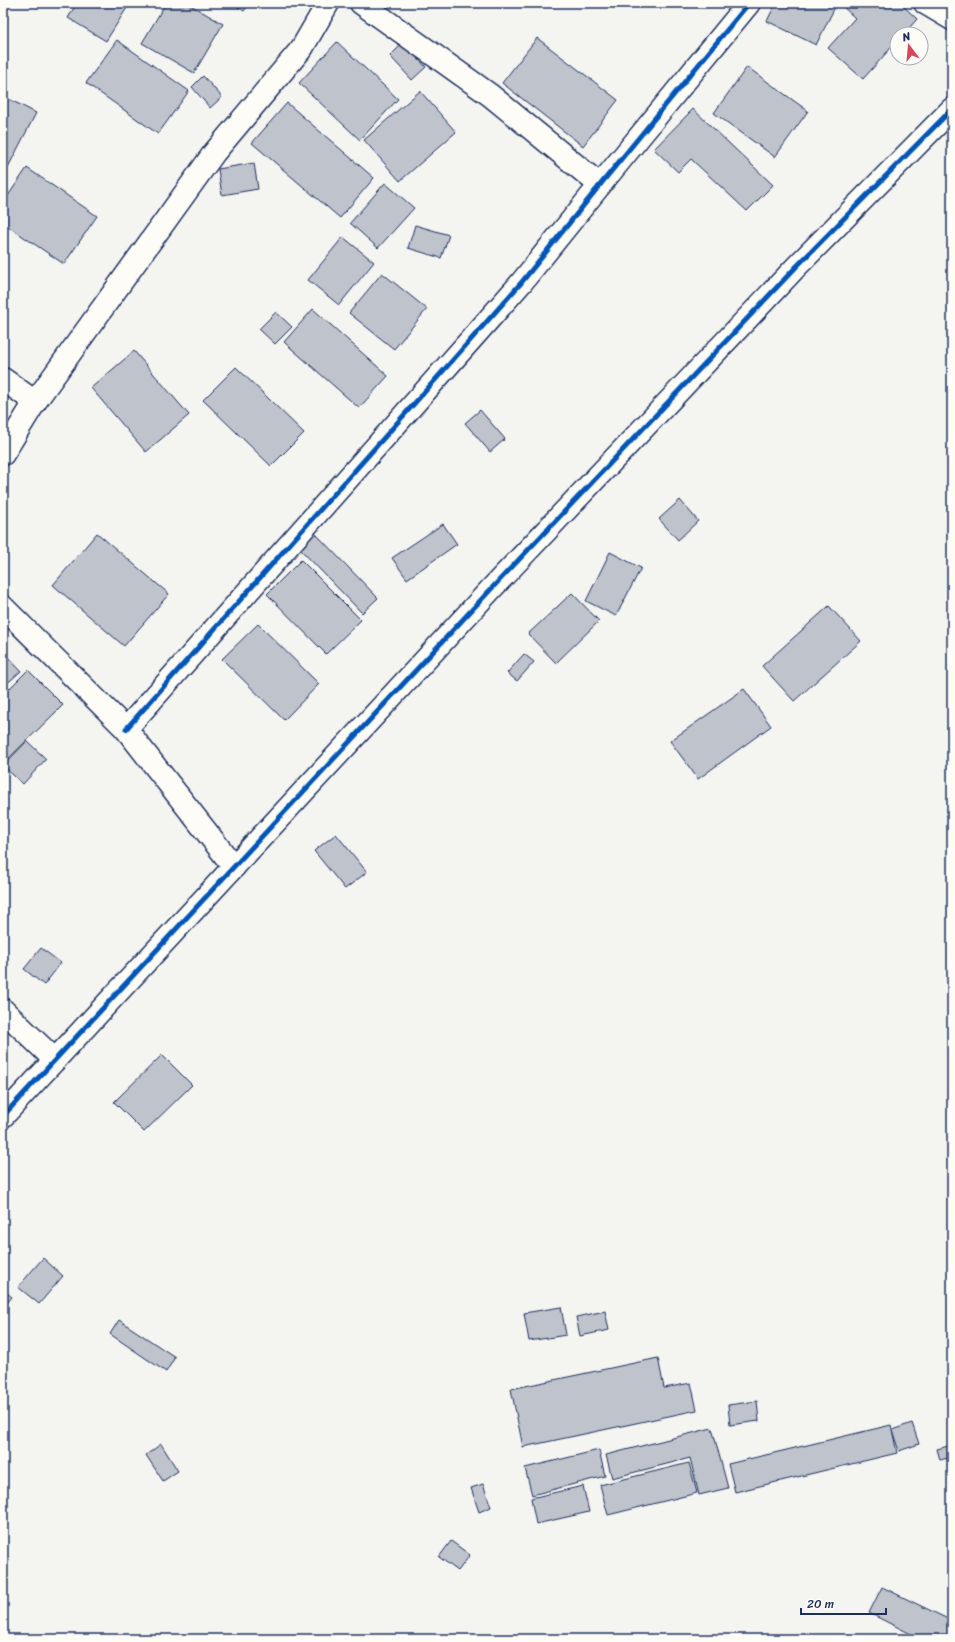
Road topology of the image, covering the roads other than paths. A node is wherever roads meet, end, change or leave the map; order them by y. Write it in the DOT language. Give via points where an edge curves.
graph roads {
  1 [pos="328,3"];
  2 [pos="361,3"];
  3 [pos="750,3"];
  4 [pos="925,3"];
  5 [pos="952,19"];
  6 [pos="952,110"];
  7 [pos="600,185"];
  8 [pos="3,380"];
  9 [pos="35,402"];
  10 [pos="3,454"];
  11 [pos="3,607"];
  12 [pos="126,729"];
  13 [pos="234,867"];
  14 [pos="3,1010"];
  15 [pos="55,1060"];
  16 [pos="3,1116"];
  1 -- 9 [label="street" via="302,48 214,153"];
  2 -- 7 [label="street" via="490,95"];
  3 -- 7 [label="street"];
  4 -- 5 [label="street"];
  6 -- 13 [label="street" via="791,272 492,588"];
  7 -- 12 [label="street" via="521,283"];
  8 -- 9 [label="street"];
  9 -- 10 [label="street"];
  11 -- 12 [label="street"];
  12 -- 13 [label="street"];
  13 -- 15 [label="street"];
  14 -- 15 [label="street"];
  15 -- 16 [label="street"];
}
